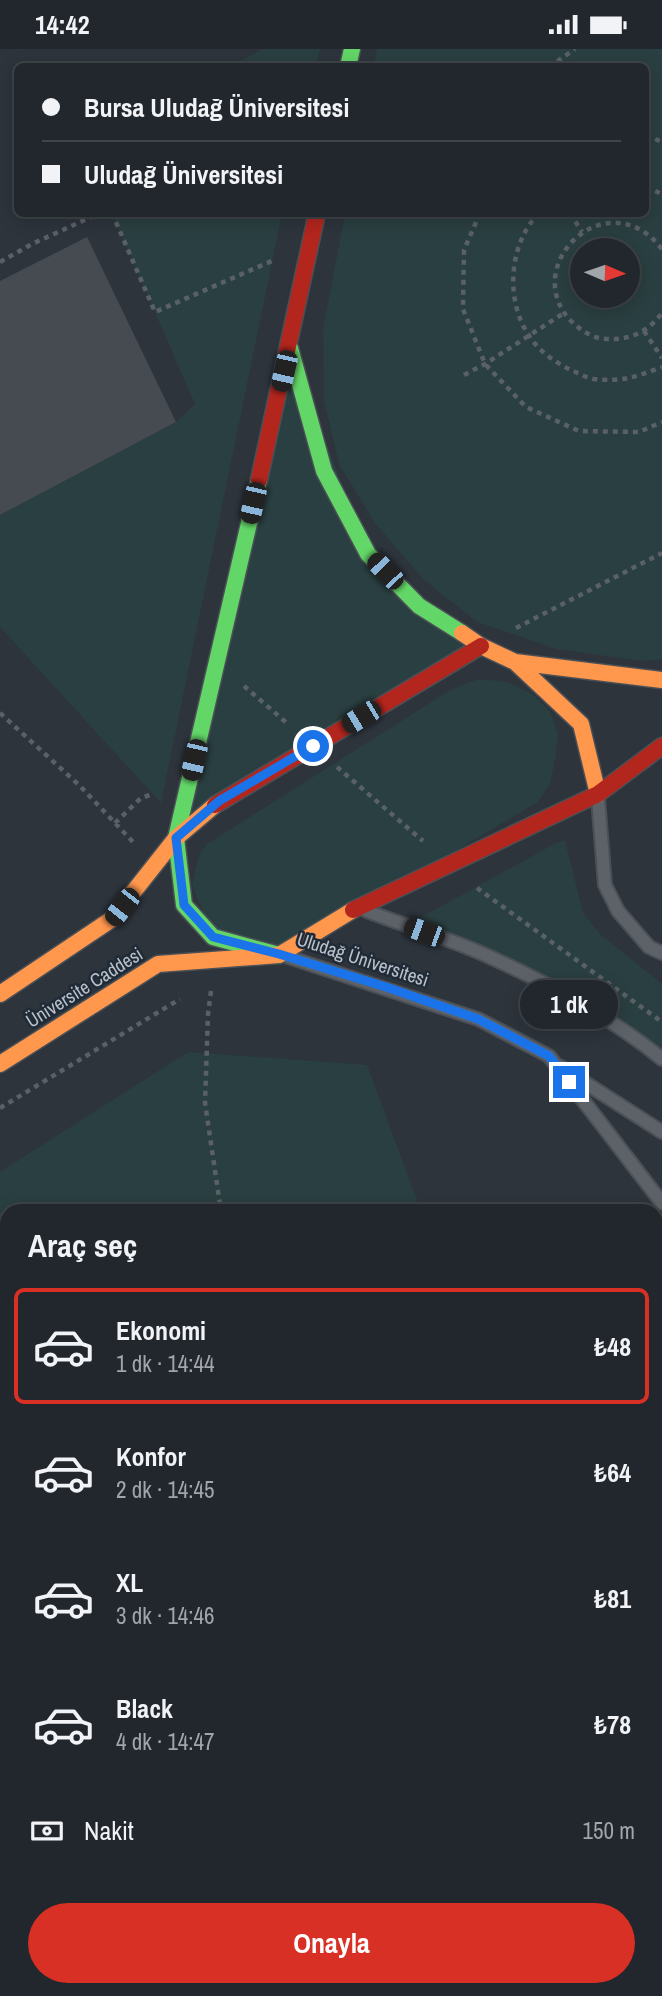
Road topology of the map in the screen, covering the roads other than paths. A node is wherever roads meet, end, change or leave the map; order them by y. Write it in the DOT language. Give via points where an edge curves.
graph roads {
  1 [pos="316,217"];
  2 [pos="290,345"];
  3 [pos="481,646"];
  4 [pos="515,662"];
  5 [pos="662,680"];
  6 [pos="662,746"];
  7 [pos="598,795"];
  8 [pos="176,838"];
  9 [pos="357,908"];
  10 [pos="662,953"];
  11 [pos="279,954"];
  12 [pos="0,994"];
  13 [pos="662,1059"];
  14 [pos="553,1062"];
  15 [pos="0,1064"];
  16 [pos="662,1132"];
  17 [pos="662,1203"];
  1 -- 2 [label="street"];
  2 -- 3 [label="street" via="324,471 368,554 419,606"];
  2 -- 8 [label="street"];
  3 -- 4 [label="street"];
  3 -- 8 [label="street, Üniversite Caddesi" via="219,801"];
  4 -- 5 [label="street"];
  4 -- 7 [label="street" via="581,724"];
  6 -- 7 [label="street, Uludağ Üniversitesi"];
  7 -- 9 [label="street, Uludağ Üniversitesi"];
  7 -- 10 [label="lane" via="605,885 618,911 649,947"];
  8 -- 11 [label="street" via="184,905 205,929 213,937"];
  8 -- 12 [label="street, Üniversite Caddesi" via="112,919"];
  9 -- 11 [label="street, Uludağ Üniversitesi"];
  9 -- 13 [label="lane" via="491,957 633,1035"];
  11 -- 14 [label="lane, Uludağ Üniversitesi" via="478,1019"];
  11 -- 15 [label="street, Üniversite Caddesi" via="158,964"];
  14 -- 16 [label="lane"];
  14 -- 17 [label="lane, Uludağ Üniversitesi"];
}
